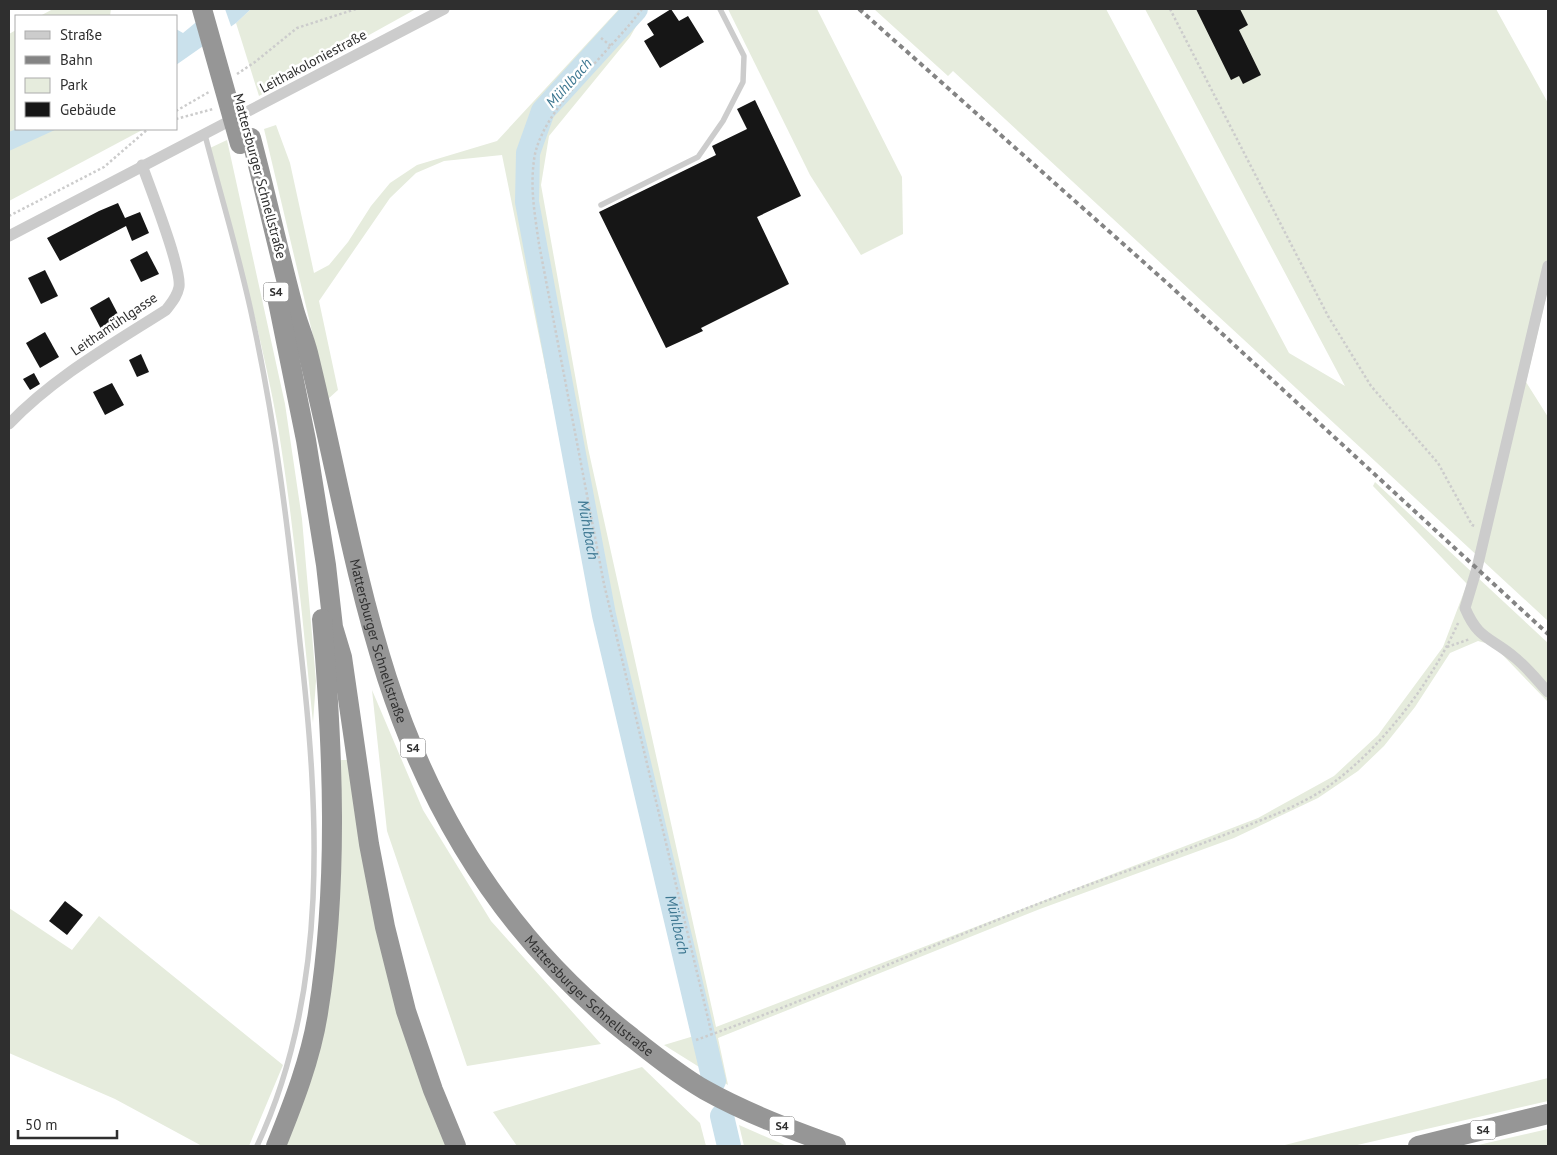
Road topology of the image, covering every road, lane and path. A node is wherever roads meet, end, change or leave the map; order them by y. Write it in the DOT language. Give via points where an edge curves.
graph roads {
  1 [pos="202,9"];
  2 [pos="215,9"];
  3 [pos="356,9"];
  4 [pos="444,9"];
  5 [pos="642,9"];
  6 [pos="720,9"];
  7 [pos="1170,9"];
  8 [pos="602,38"];
  9 [pos="611,46"];
  10 [pos="232,77"];
  11 [pos="216,87"];
  12 [pos="218,108"];
  13 [pos="178,110"];
  14 [pos="178,118"];
  15 [pos="147,130"];
  16 [pos="205,135"];
  17 [pos="246,141"];
  18 [pos="142,166"];
  19 [pos="601,205"];
  20 [pos="9,216"];
  21 [pos="9,236"];
  22 [pos="1548,266"];
  23 [pos="293,307"];
  24 [pos="9,424"];
  25 [pos="320,527"];
  26 [pos="1485,531"];
  27 [pos="1465,608"];
  28 [pos="1486,638"];
  29 [pos="1447,648"];
  30 [pos="342,657"];
  31 [pos="1548,692"];
  32 [pos="711,1035"];
  33 [pos="697,1040"];
  34 [pos="1548,1114"];
  35 [pos="1548,1129"];
  36 [pos="257,1146"];
  37 [pos="276,1146"];
  38 [pos="456,1146"];
  39 [pos="836,1146"];
  40 [pos="1418,1146"];
  41 [pos="1474,1146"];
  1 -- 17 [label="highway, Mattersburger Schnellstraße / S4, bridge"];
  2 -- 17 [label="highway, Mattersburger Schnellstraße / S4"];
  3 -- 10 [label="path" via="297,28"];
  4 -- 16 [label="street, Leithakoloniestraße"];
  5 -- 9 [label="path"];
  6 -- 19 [label="lane" via="744,56 743,82 723,121 698,157"];
  7 -- 26 [label="path" via="1328,316 1371,386 1438,463 1472,525"];
  8 -- 9 [label="path"];
  9 -- 32 [label="path" via="545,128 534,158 532,195 604,584"];
  11 -- 13 [label="path"];
  12 -- 14 [label="path"];
  15 -- 20 [label="path" via="104,167"];
  16 -- 18 [label="street, Leithakoloniestraße"];
  16 -- 36 [label="lane" via="253,319 273,423 288,526 308,714 313,797 311,937 285,1075"];
  17 -- 23 [label="highway, Mattersburger Schnellstraße / S4"];
  17 -- 25 [label="highway, Mattersburger Schnellstraße / S4" via="306,440"];
  18 -- 21 [label="street, Leithakoloniestraße"];
  18 -- 24 [label="street, Leithamühlgasse" via="171,250 179,285 175,298 166,310 47,389"];
  22 -- 26 [label="street"];
  23 -- 30 [label="highway" via="335,561 343,625"];
  23 -- 39 [label="highway, Mattersburger Schnellstraße / S4" via="307,351 352,550 388,680 419,765 480,877 539,952 606,1018 649,1052 705,1090"];
  25 -- 30 [label="highway, Mattersburger Schnellstraße / S4" via="333,627"];
  25 -- 37 [label="highway" via="317,566 329,709 331,799 328,927 318,1014 296,1098"];
  26 -- 27 [label="street"];
  27 -- 28 [label="street" via="1472,626"];
  27 -- 29 [label="path"];
  28 -- 29 [label="path" via="1466,639"];
  28 -- 31 [label="street" via="1513,656"];
  29 -- 32 [label="path" via="1393,726 1368,755 1331,785 1282,812 1204,844 1071,891"];
  30 -- 38 [label="highway, Mattersburger Schnellstraße / S4" via="369,844 385,927 406,1011"];
  32 -- 33 [label="path"];
  34 -- 40 [label="highway, S4"];
  35 -- 41 [label="highway"];
}
